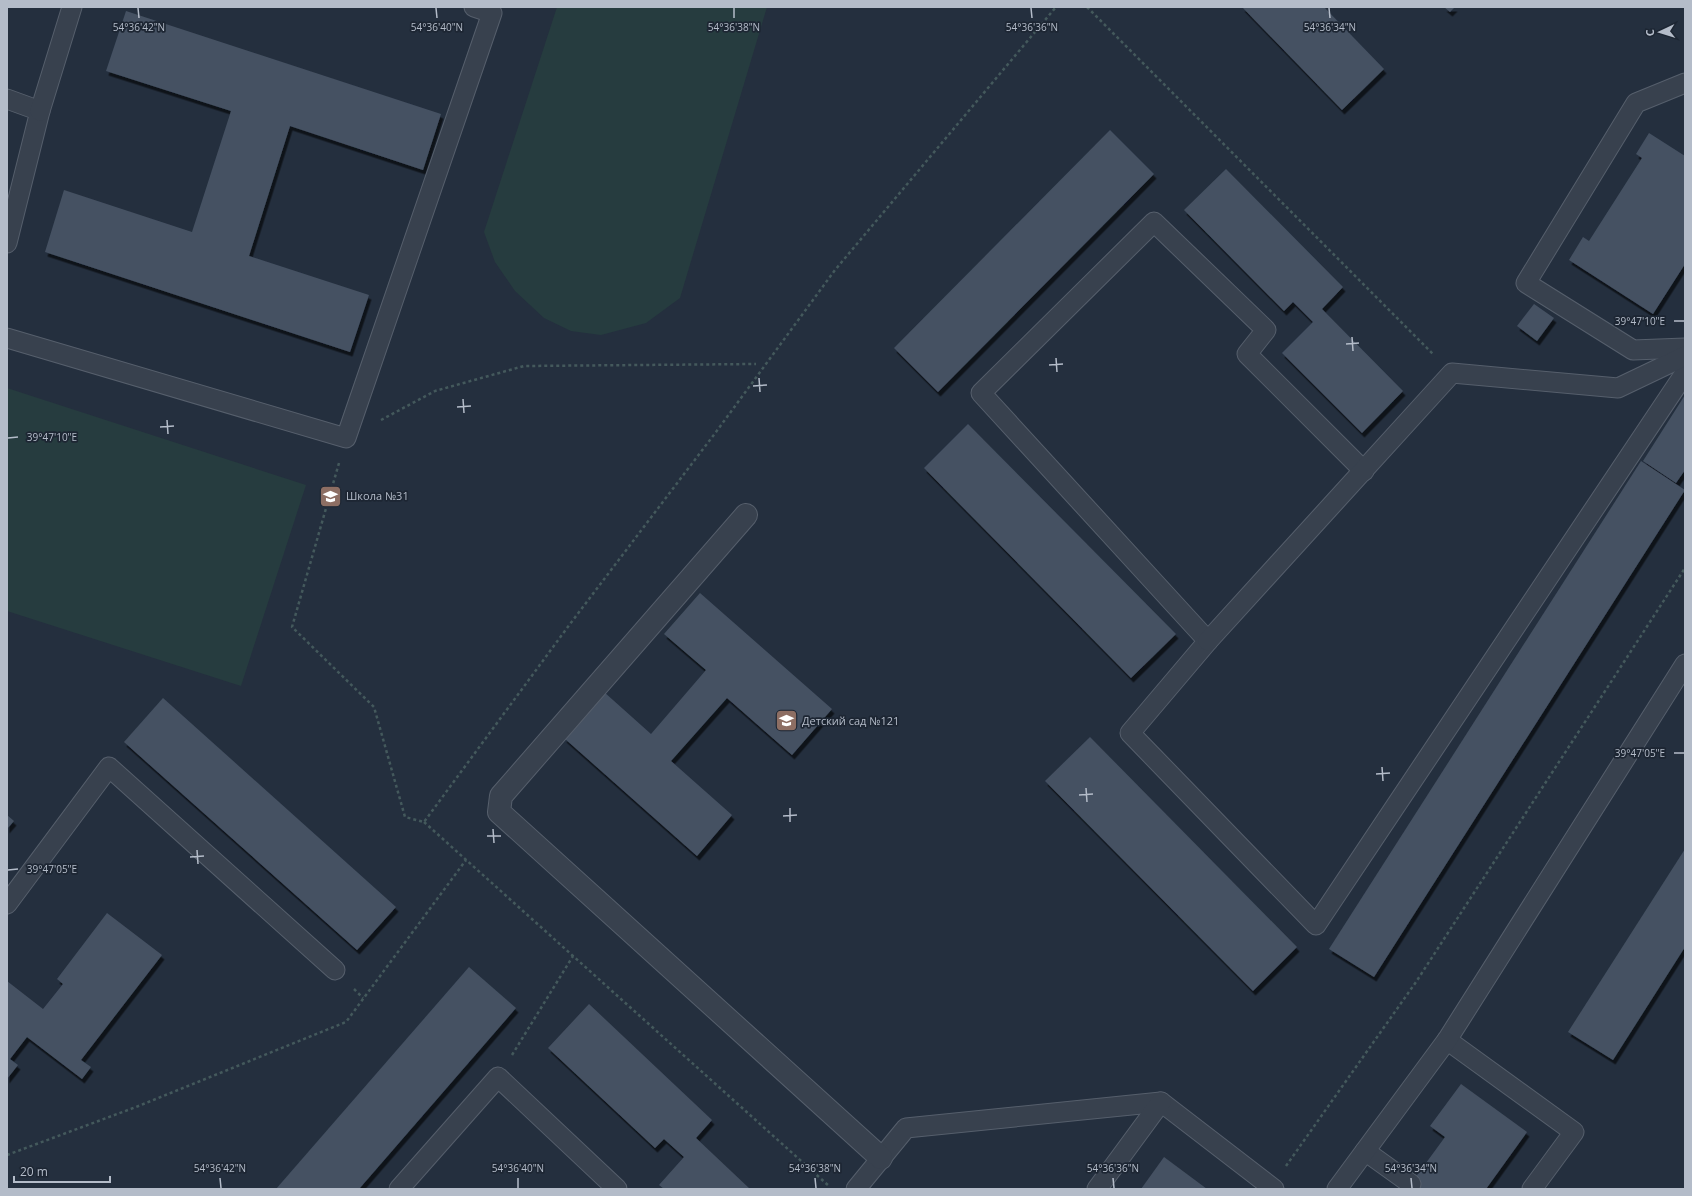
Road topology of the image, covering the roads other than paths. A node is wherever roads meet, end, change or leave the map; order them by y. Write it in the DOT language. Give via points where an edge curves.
graph roads {
  1 [pos="72,7"];
  2 [pos="474,7"];
  3 [pos="1685,83"];
  4 [pos="7,99"];
  5 [pos="40,111"];
  6 [pos="7,243"];
  7 [pos="7,338"];
  8 [pos="1685,348"];
  9 [pos="1685,356"];
  10 [pos="1685,373"];
  11 [pos="1364,471"];
  12 [pos="746,515"];
  13 [pos="1208,640"];
  14 [pos="1685,664"];
  15 [pos="7,904"];
  16 [pos="335,970"];
  17 [pos="1447,1040"];
  18 [pos="1161,1102"];
  19 [pos="1365,1151"];
  20 [pos="881,1158"];
  21 [pos="1411,1184"];
  22 [pos="1273,1188"];
  23 [pos="399,1189"];
  24 [pos="617,1189"];
  25 [pos="856,1189"];
  26 [pos="1097,1189"];
  27 [pos="1337,1189"];
  28 [pos="1532,1189"];
  1 -- 5 [label="lane"];
  2 -- 7 [label="lane" via="492,12 346,438"];
  3 -- 8 [label="lane" via="1636,103 1526,283 1633,350"];
  4 -- 5 [label="lane"];
  5 -- 6 [label="lane"];
  9 -- 11 [label="lane" via="1618,388 1452,373"];
  10 -- 13 [label="lane" via="1316,925 1130,733"];
  11 -- 13 [label="lane"];
  11 -- 13 [label="lane" via="1247,354 1266,330 1154,222 981,393"];
  12 -- 20 [label="street" via="501,796 499,812"];
  14 -- 17 [label="lane"];
  15 -- 16 [label="lane" via="109,768"];
  17 -- 19 [label="lane"];
  17 -- 28 [label="lane" via="1574,1132"];
  18 -- 20 [label="lane" via="906,1128"];
  18 -- 22 [label="lane"];
  18 -- 26 [label="lane"];
  19 -- 21 [label="lane"];
  19 -- 27 [label="lane"];
  20 -- 25 [label="lane"];
  23 -- 24 [label="lane" via="498,1077"];
}
